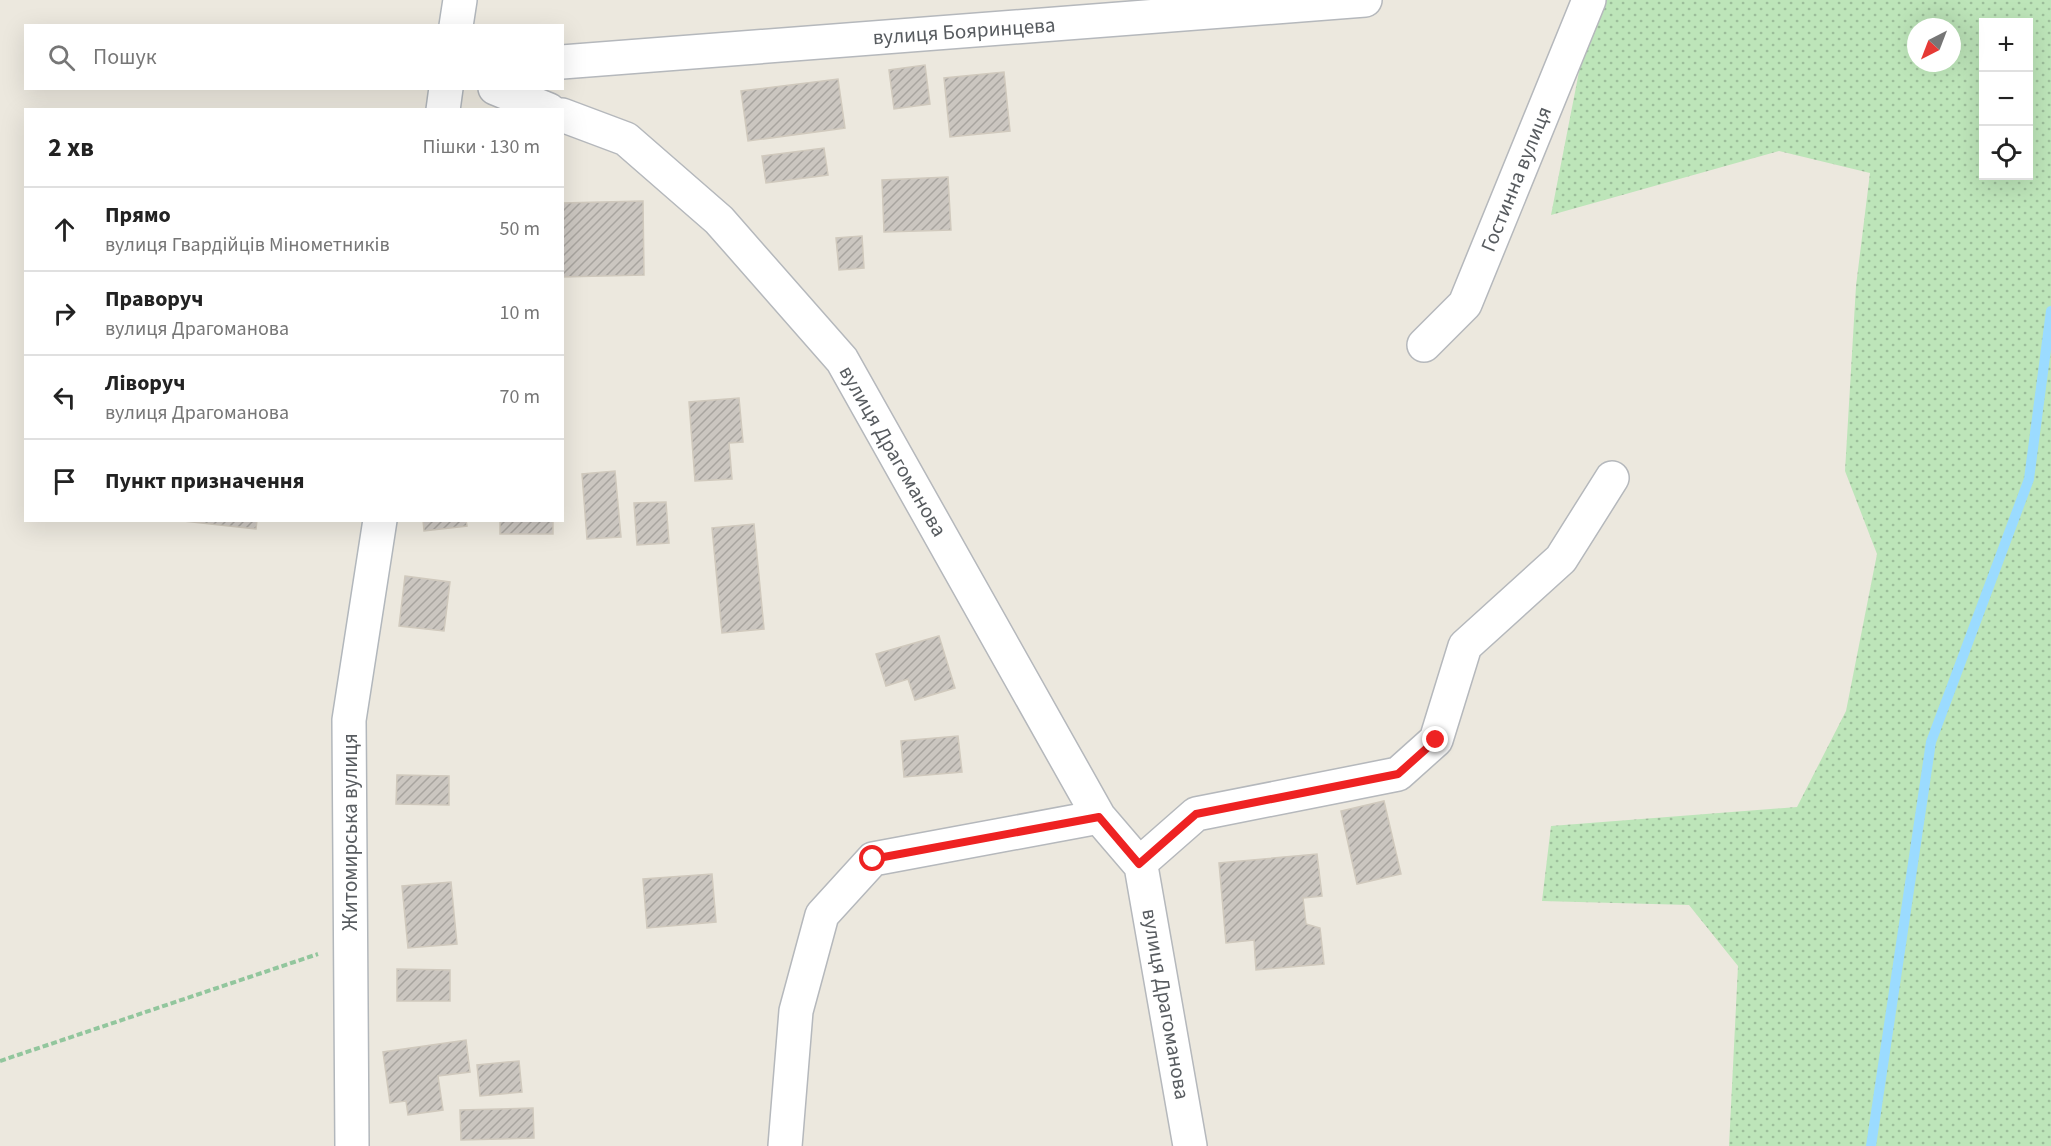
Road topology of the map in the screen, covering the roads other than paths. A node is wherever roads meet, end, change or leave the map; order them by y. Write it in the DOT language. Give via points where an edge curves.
graph roads {
  1 [pos="460,0"];
  2 [pos="1365,0"];
  3 [pos="1590,0"];
  4 [pos="1140,9"];
  5 [pos="456,24"];
  6 [pos="564,62"];
  7 [pos="446,90"];
  8 [pos="500,90"];
  9 [pos="443,108"];
  10 [pos="544,108"];
  11 [pos="564,116"];
  12 [pos="1424,345"];
  13 [pos="1612,478"];
  14 [pos="380,522"];
  15 [pos="1099,817"];
  16 [pos="1139,864"];
  17 [pos="352,1146"];
  18 [pos="785,1146"];
  19 [pos="1190,1146"];
  1 -- 5 [label="street"];
  2 -- 4 [label="street, вулиця Бояринцева"];
  3 -- 12 [label="street, Гостинна вулиця" via="1465,304"];
  4 -- 6 [label="street, вулиця Бояринцева"];
  7 -- 9 [label="street"];
  8 -- 10 [label="street"];
  11 -- 15 [label="street, вулиця Драгоманова" via="626,139 719,220 842,360"];
  13 -- 16 [label="street" via="1561,560 1465,646 1436,740 1398,774 1196,814"];
  14 -- 17 [label="street, Житомирська вулиця" via="349,720"];
  15 -- 16 [label="street, вулиця Драгоманова"];
  15 -- 18 [label="street" via="873,859 822,915 796,1011"];
  16 -- 19 [label="street, вулиця Драгоманова"];
}
